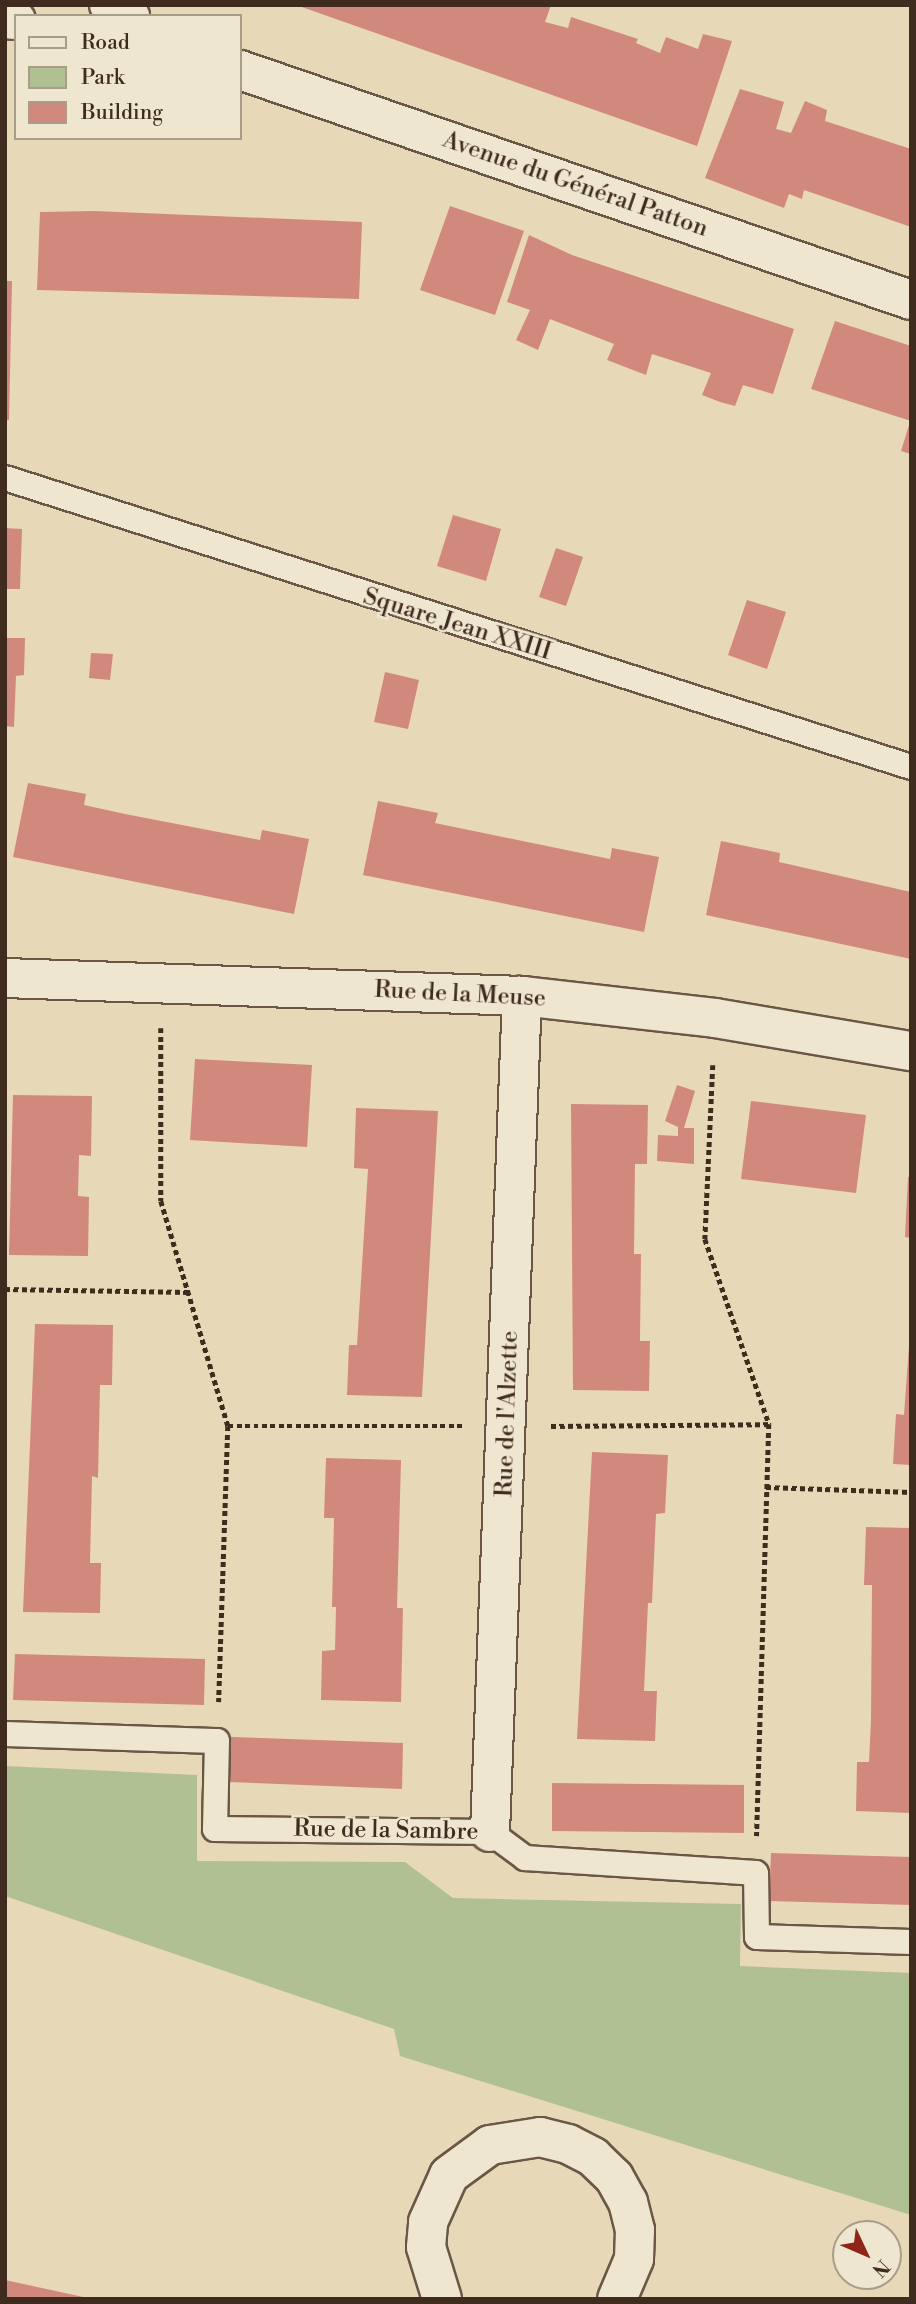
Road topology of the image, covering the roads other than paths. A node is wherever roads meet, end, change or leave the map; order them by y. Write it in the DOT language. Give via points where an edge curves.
graph roads {
  1 [pos="110,5"];
  2 [pos="126,14"];
  3 [pos="242,71"];
  4 [pos="911,300"];
  5 [pos="5,478"];
  6 [pos="911,768"];
  7 [pos="5,978"];
  8 [pos="522,996"];
  9 [pos="911,1051"];
  10 [pos="5,1734"];
  11 [pos="490,1832"];
  12 [pos="911,1942"];
  13 [pos="443,2299"];
  14 [pos="617,2299"];
  1 -- 2 [label="street"];
  3 -- 4 [label="street, Avenue du Général Patton"];
  5 -- 6 [label="lane, Square Jean XXIII"];
  7 -- 8 [label="street, Rue de la Meuse"];
  8 -- 9 [label="street, Rue de la Meuse" via="715,1018"];
  8 -- 11 [label="street, Rue de l'Alzette"];
  10 -- 11 [label="lane, Rue de la Sambre" via="217,1741 215,1829"];
  11 -- 12 [label="lane, Rue de la Sambre" via="525,1858 756,1873 757,1937"];
  13 -- 14 [label="street" via="426,2248 428,2222 449,2175 490,2145 540,2137 593,2157 614,2177 628,2202 635,2230 634,2259"];
}
